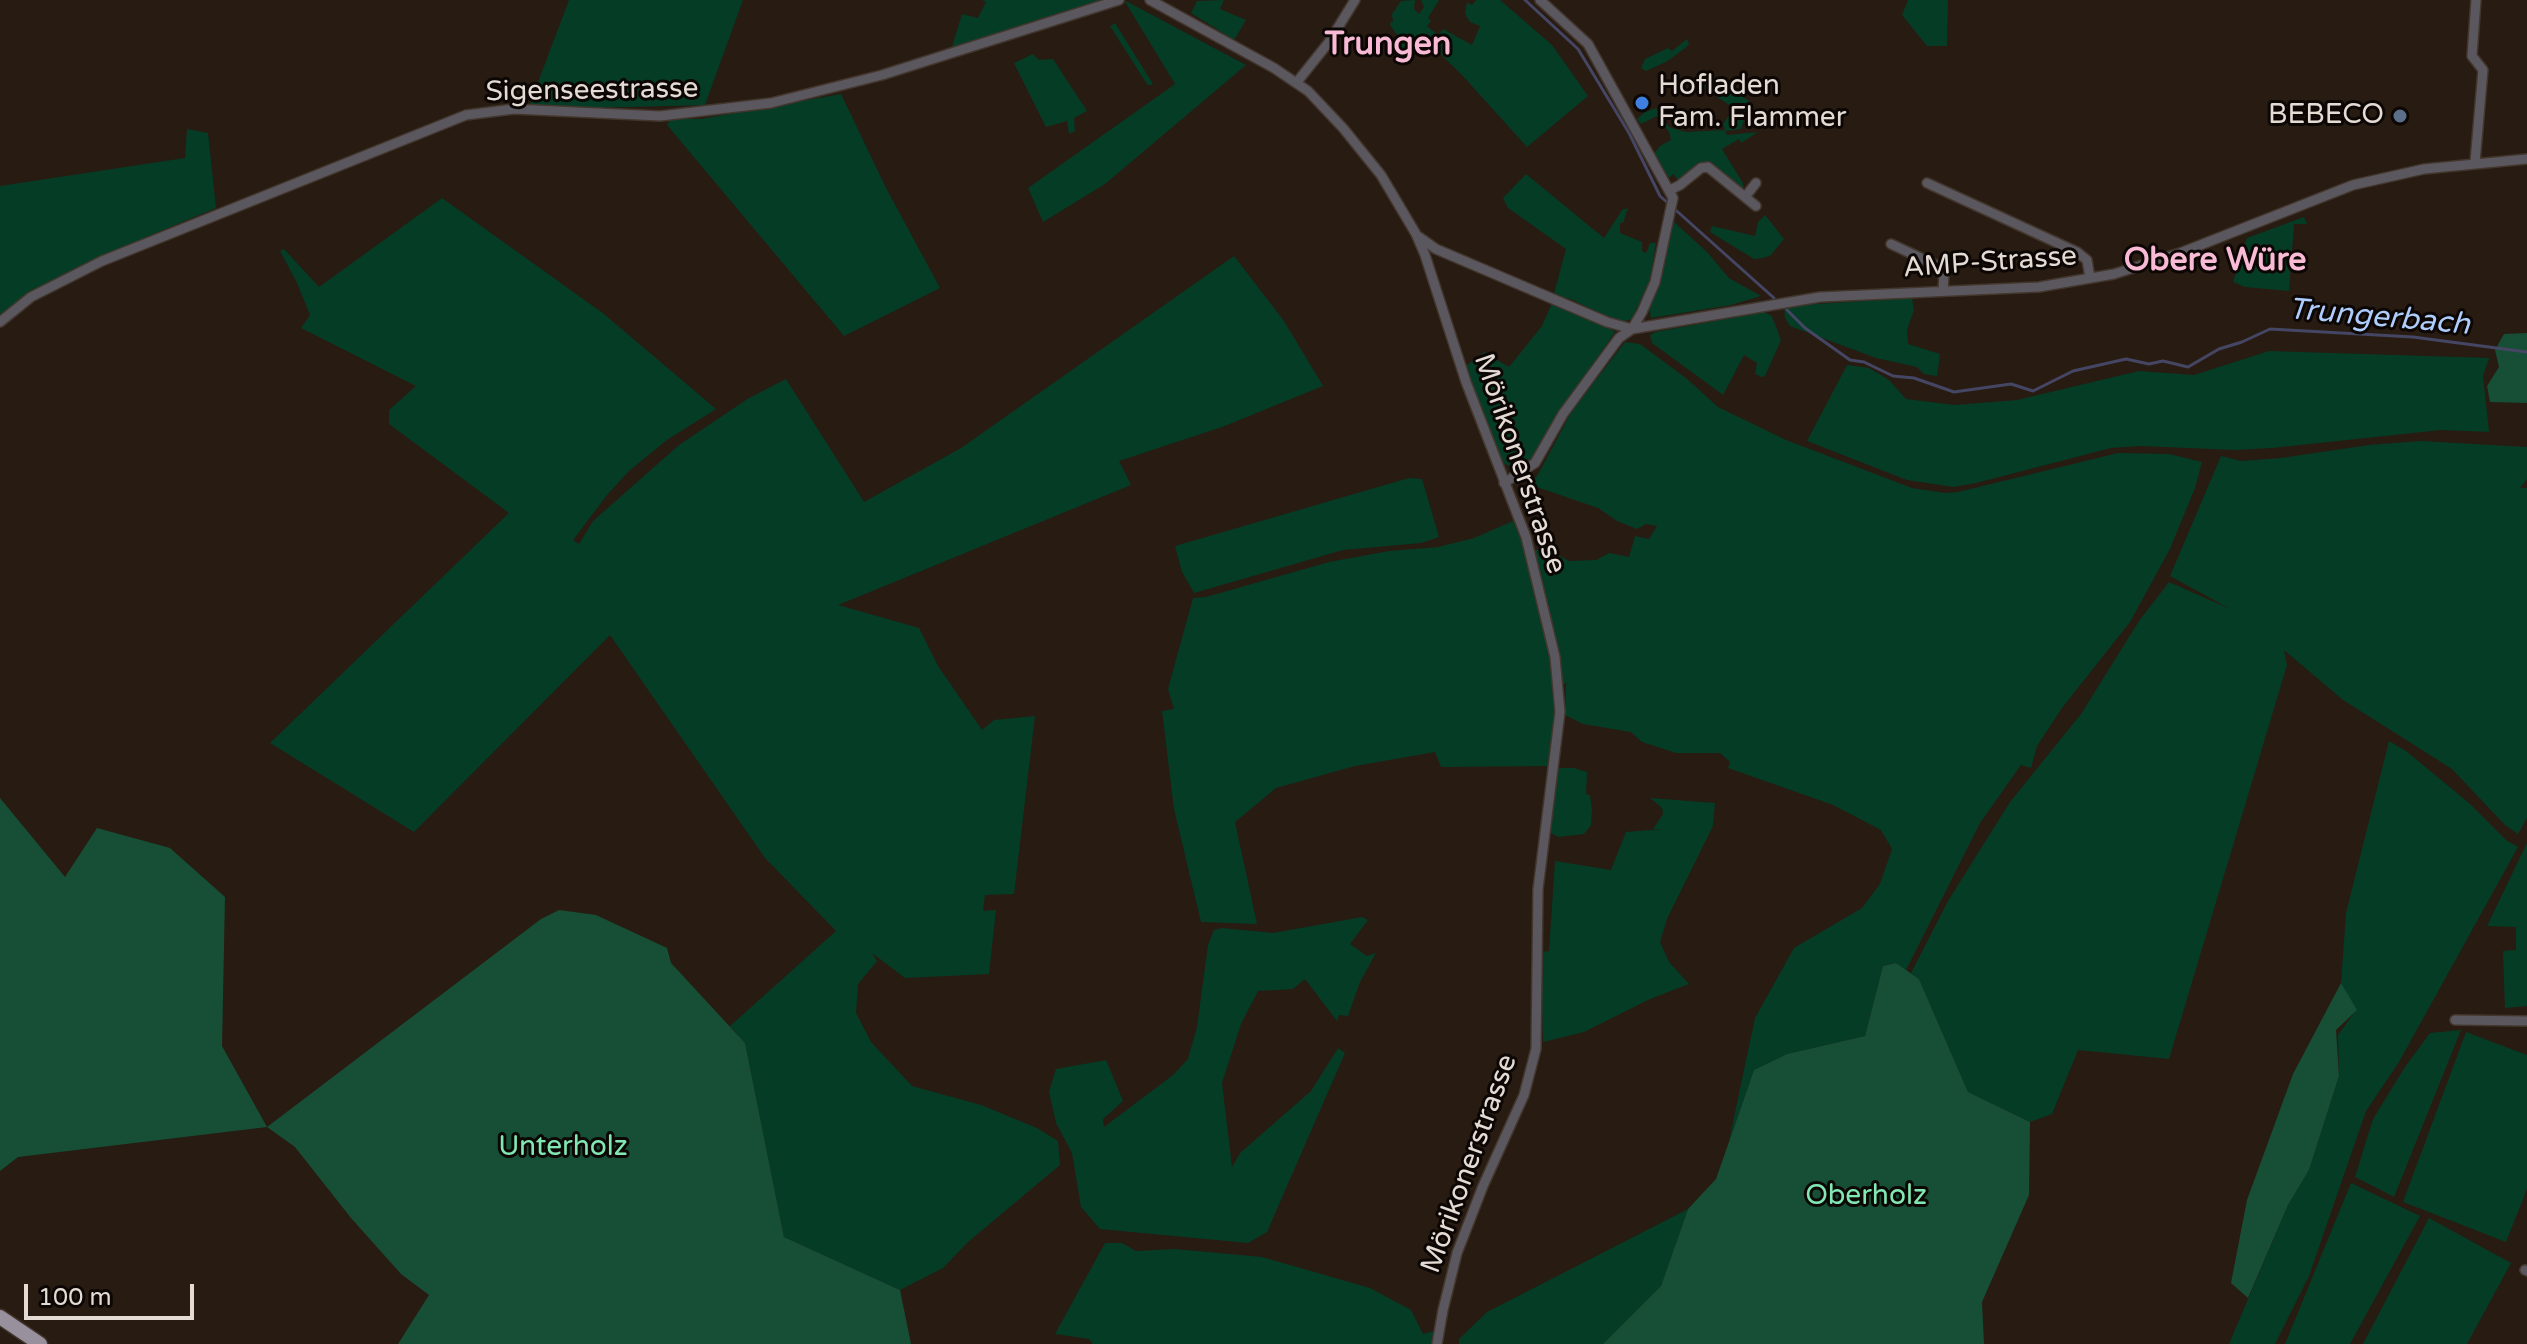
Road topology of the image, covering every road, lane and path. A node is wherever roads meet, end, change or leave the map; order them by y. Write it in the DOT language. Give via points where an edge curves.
graph roads {
  1 [pos="1119,0"];
  2 [pos="1150,0"];
  3 [pos="1355,0"];
  4 [pos="1540,0"];
  5 [pos="2476,0"];
  6 [pos="1297,82"];
  7 [pos="2527,159"];
  8 [pos="2475,162"];
  9 [pos="1756,183"];
  10 [pos="1927,183"];
  11 [pos="1672,194"];
  12 [pos="1745,197"];
  13 [pos="1756,206"];
  14 [pos="1416,234"];
  15 [pos="1891,244"];
  16 [pos="2090,278"];
  17 [pos="1943,291"];
  18 [pos="0,322"];
  19 [pos="1632,329"];
  20 [pos="1504,483"];
  21 [pos="2455,1020"];
  22 [pos="2527,1021"];
  23 [pos="0,1317"];
  24 [pos="40,1344"];
  25 [pos="1437,1344"];
  1 -- 18 [label="street, Sigenseestrasse" via="882,75 771,103 660,116 514,109 466,115 102,261 31,297"];
  2 -- 6 [label="street, Mörikonerstrasse"];
  3 -- 6 [label="street"];
  4 -- 11 [label="street" via="1588,44"];
  5 -- 8 [label="street" via="2472,56 2483,70"];
  6 -- 14 [label="street, Mörikonerstrasse" via="1369,158"];
  7 -- 8 [label="street, AMP-Strasse"];
  8 -- 16 [label="street, AMP-Strasse" via="2353,185 2180,253"];
  9 -- 12 [label="street"];
  10 -- 16 [label="street" via="2077,252 2087,260"];
  11 -- 12 [label="street" via="1708,167"];
  11 -- 19 [label="street" via="1655,282"];
  12 -- 13 [label="street"];
  14 -- 19 [label="street, AMP-Strasse" via="1436,249"];
  14 -- 20 [label="street, Mörikonerstrasse"];
  15 -- 17 [label="street" via="1940,267"];
  16 -- 17 [label="street, AMP-Strasse" via="2039,287"];
  17 -- 19 [label="street, AMP-Strasse" via="1820,297"];
  19 -- 20 [label="street" via="1619,338 1563,414 1535,463"];
  20 -- 25 [label="street, Mörikonerstrasse" via="1533,557 1560,690 1538,889 1537,1038 1524,1095 1457,1253"];
  21 -- 22 [label="street"];
  23 -- 24 [label="main road"];
}
